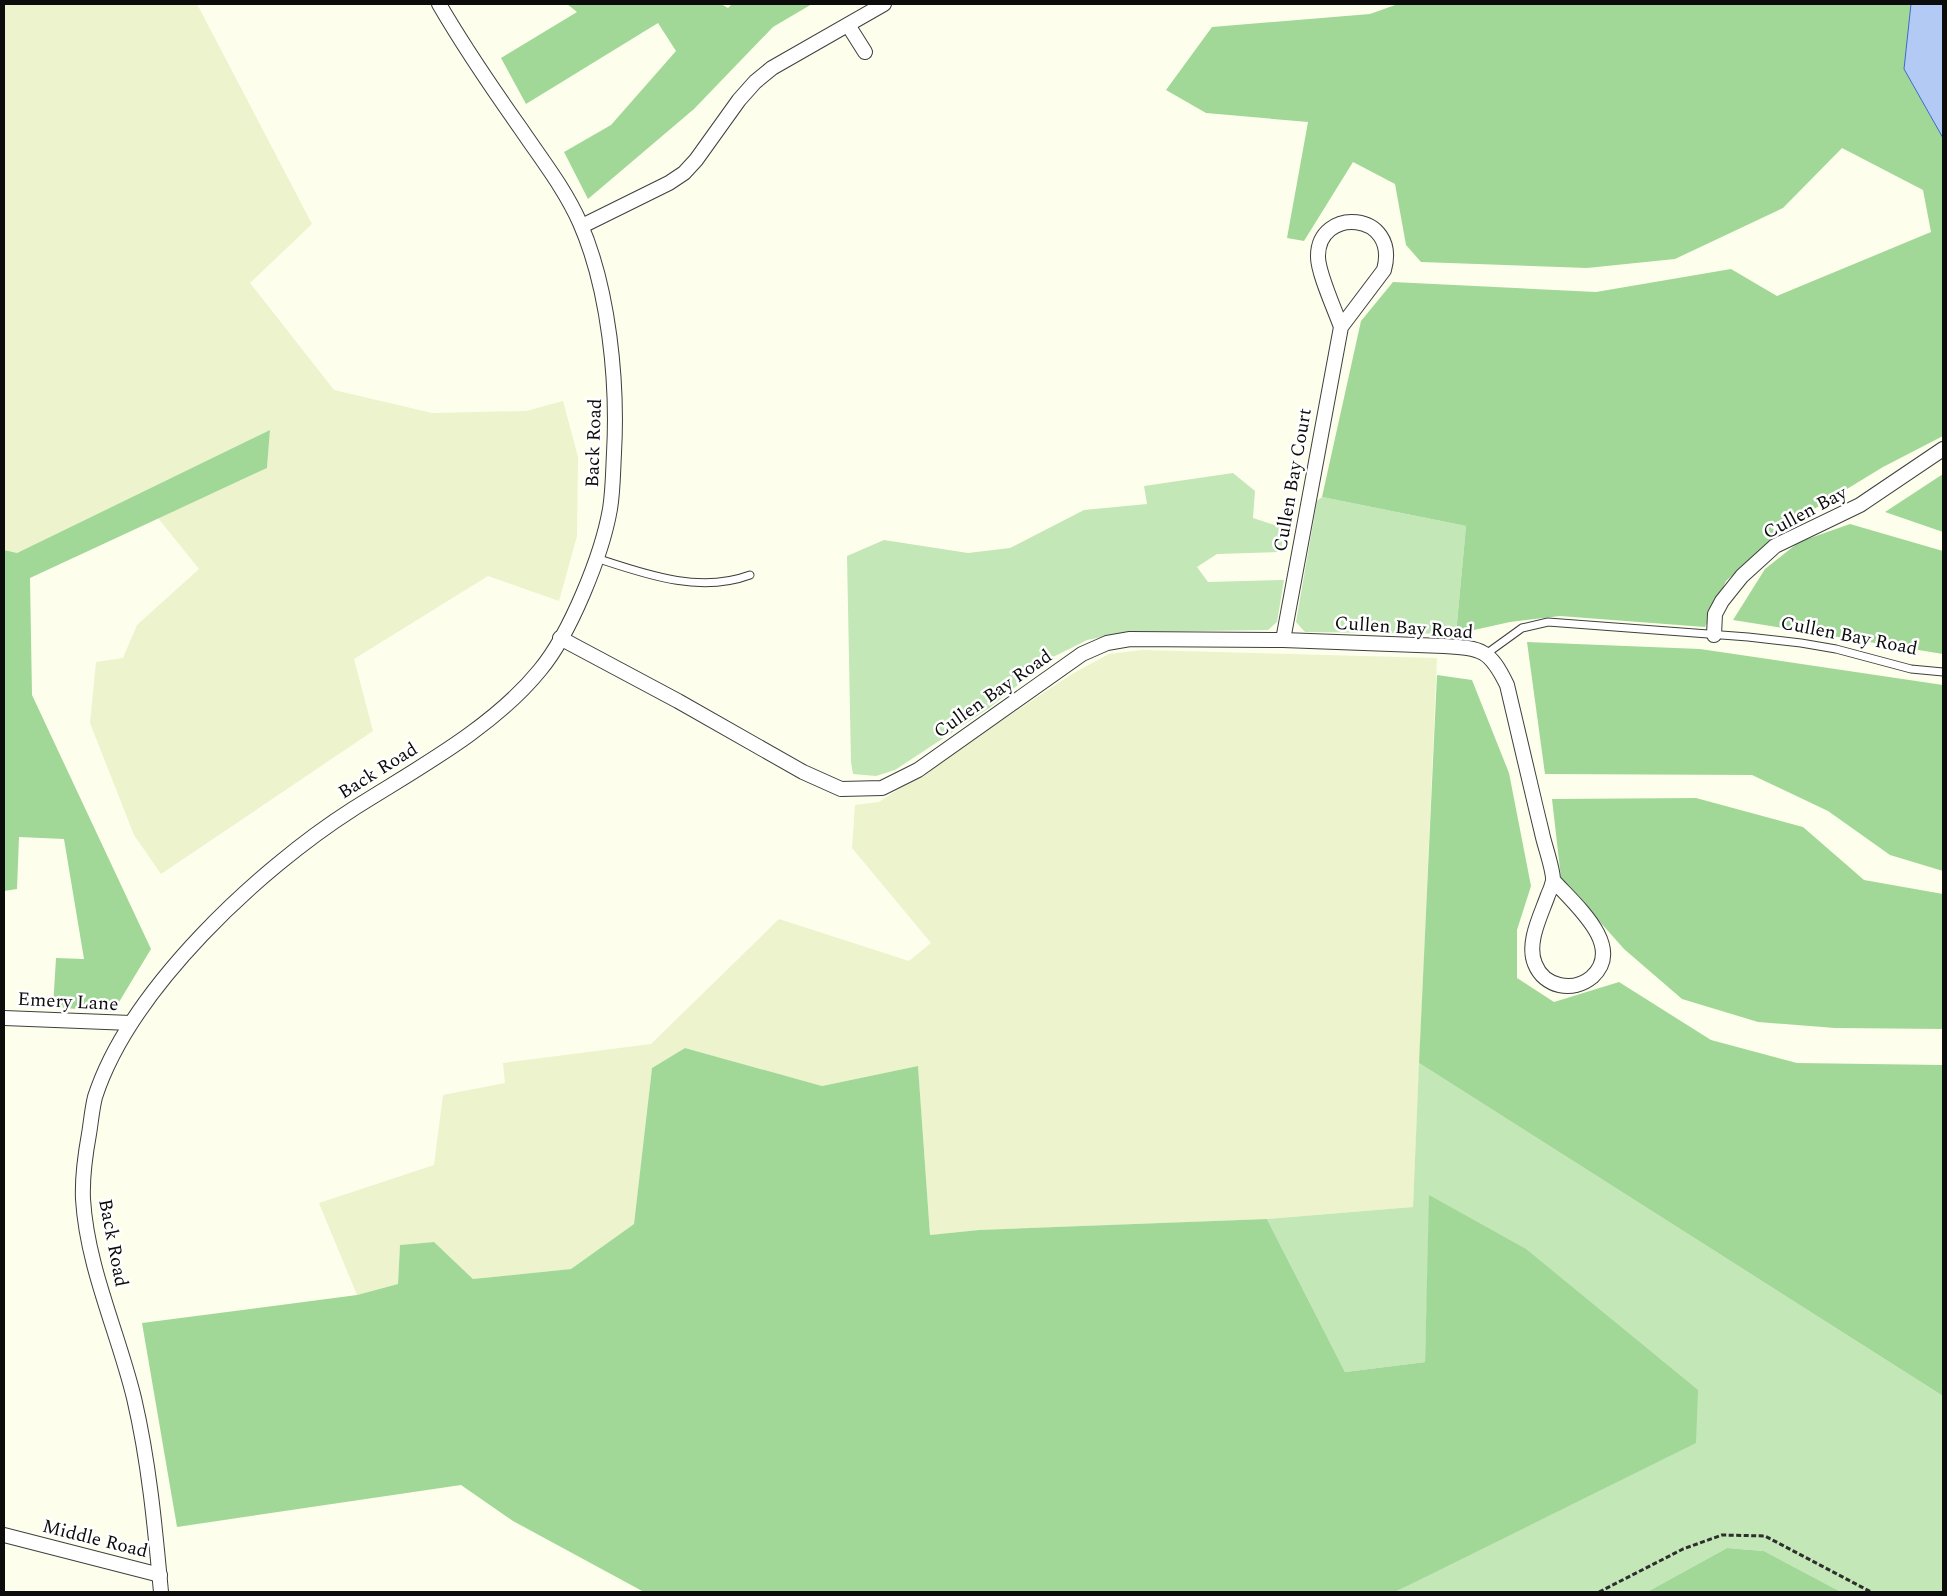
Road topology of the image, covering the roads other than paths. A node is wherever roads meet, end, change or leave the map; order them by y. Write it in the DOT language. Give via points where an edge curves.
graph roads {
  1 [pos="439,4"];
  2 [pos="884,4"];
  3 [pos="848,25"];
  4 [pos="865,52"];
  5 [pos="582,226"];
  6 [pos="1341,327"];
  7 [pos="1943,448"];
  8 [pos="596,558"];
  9 [pos="750,575"];
  10 [pos="1714,635"];
  11 [pos="560,638"];
  12 [pos="1283,640"];
  13 [pos="1486,654"];
  14 [pos="1943,672"];
  15 [pos="1553,880"];
  16 [pos="4,1018"];
  17 [pos="131,1023"];
  18 [pos="4,1535"];
  19 [pos="160,1575"];
  20 [pos="161,1592"];
  1 -- 5 [label="street, Back Road" via="570,200"];
  2 -- 3 [label="street"];
  3 -- 4 [label="street"];
  3 -- 5 [label="street" via="772,68 755,82 684,173"];
  5 -- 8 [label="street, Back Road" via="604,305 616,428 610,508"];
  6 -- 6 [label="street, Cullen Bay Court" via="1384,270 1387,259 1382,237 1364,223 1353,221 1331,228 1319,247 1320,269"];
  6 -- 12 [label="street, Cullen Bay Court"];
  7 -- 10 [label="street, Cullen Bay" via="1860,505 1776,546 1742,576 1722,601 1716,614"];
  8 -- 9 [label="lane" via="637,572 700,583 716,584"];
  8 -- 11 [label="street, Back Road" via="580,600"];
  10 -- 13 [label="lane, Cullen Bay Road" via="1548,622 1522,628"];
  10 -- 14 [label="lane, Cullen Bay Road" via="1800,643 1911,669"];
  11 -- 12 [label="street, Cullen Bay Road" via="803,772 840,789 882,788 918,770 1082,654 1107,643 1130,639"];
  11 -- 17 [label="street, Back Road" via="542,668 515,697 478,727 316,834 237,901 174,967"];
  12 -- 13 [label="street, Cullen Bay Road" via="1462,647"];
  13 -- 15 [label="street, Cullen Bay Road" via="1498,666 1507,686"];
  15 -- 15 [label="street, Cullen Bay Road" via="1532,952 1540,974 1560,985 1572,986 1592,976 1599,967 1603,944 1599,934"];
  16 -- 17 [label="street, Emery Lane"];
  17 -- 19 [label="street, Back Road" via="109,1063 94,1100 84,1160 83,1201 95,1265 142,1436"];
  18 -- 19 [label="street, Middle Road"];
  19 -- 20 [label="street, Middle Road"];
}
